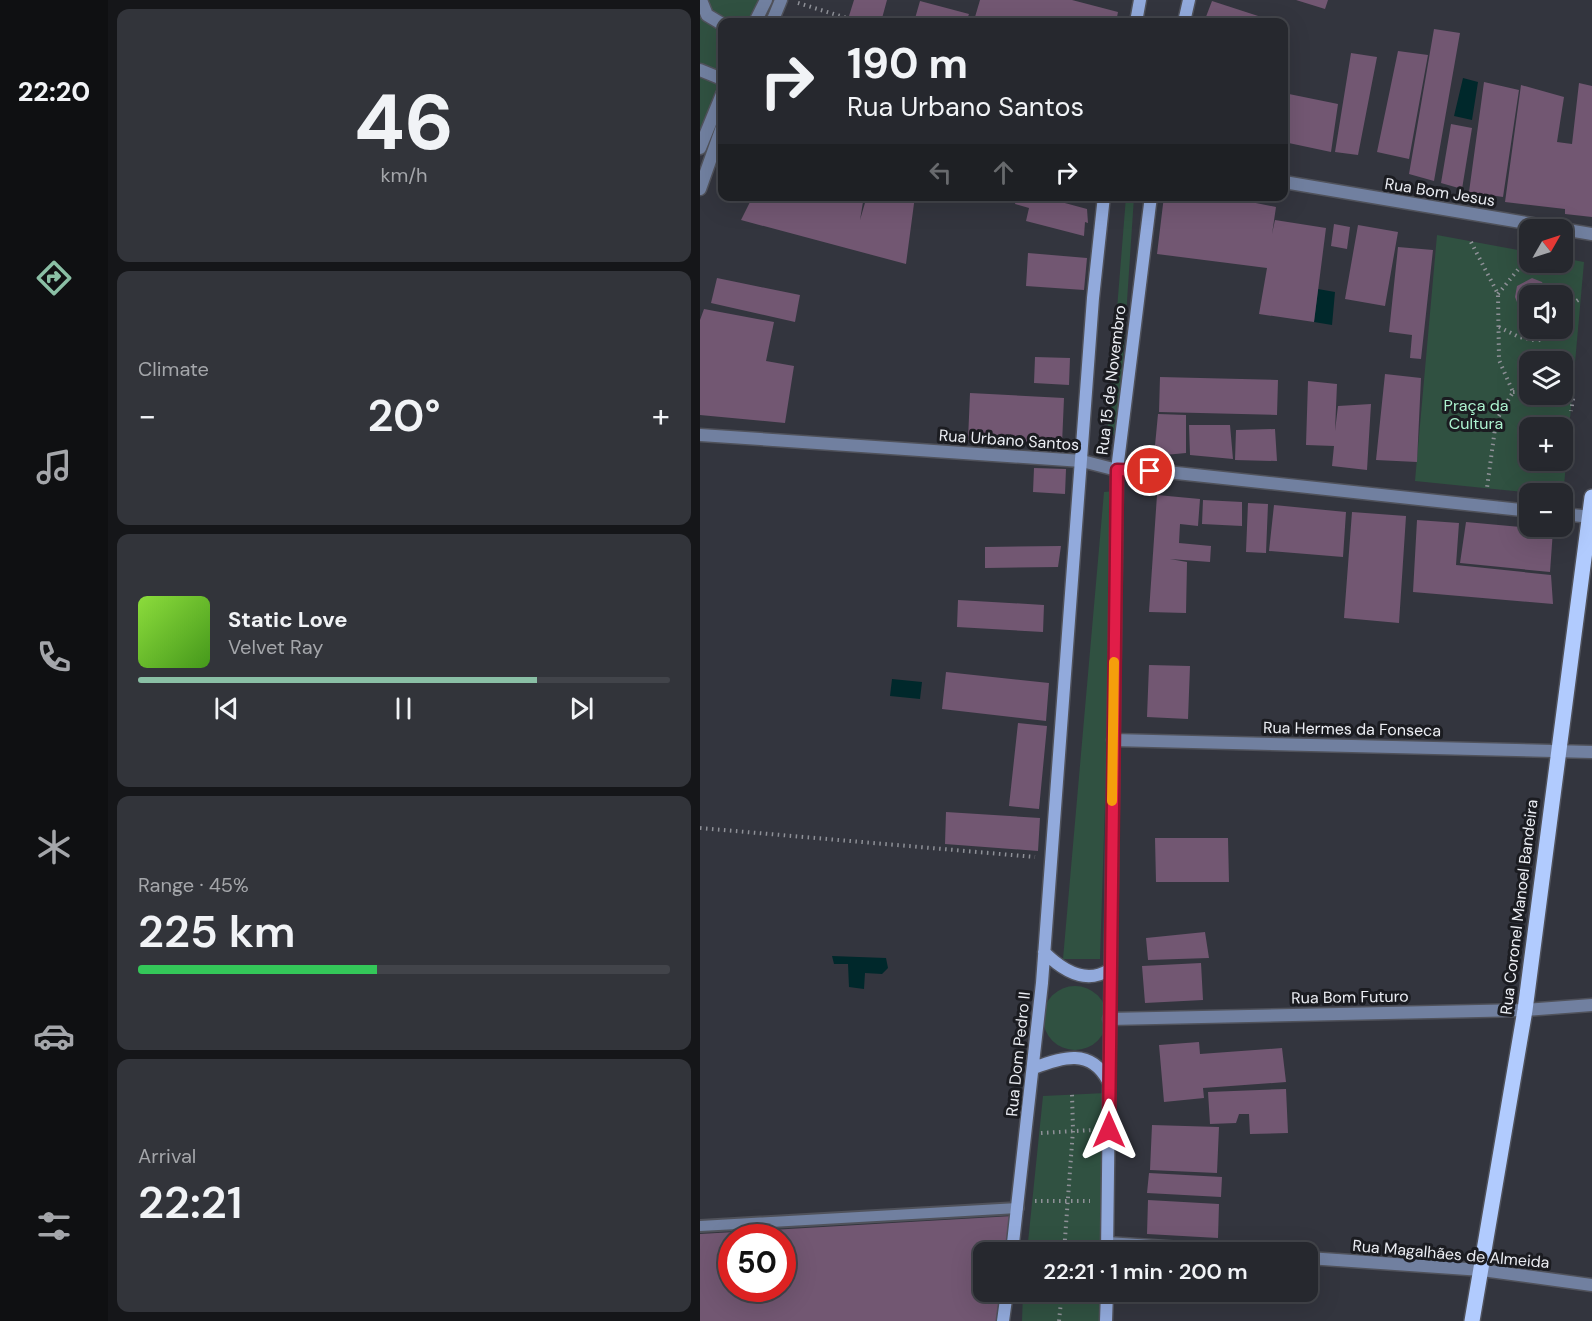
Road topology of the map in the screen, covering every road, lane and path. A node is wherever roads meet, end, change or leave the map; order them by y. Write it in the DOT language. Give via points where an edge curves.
graph roads {
  1 [pos="701,0"];
  2 [pos="766,0"];
  3 [pos="781,0"];
  4 [pos="789,0"];
  5 [pos="1140,0"];
  6 [pos="1189,0"];
  7 [pos="757,18"];
  8 [pos="774,18"];
  9 [pos="847,18"];
  10 [pos="1137,18"];
  11 [pos="1185,18"];
  12 [pos="718,22"];
  13 [pos="700,70"];
  14 [pos="718,77"];
  15 [pos="718,104"];
  16 [pos="718,138"];
  17 [pos="700,148"];
  18 [pos="1288,183"];
  19 [pos="700,189"];
  20 [pos="1103,201"];
  21 [pos="1149,201"];
  22 [pos="1591,234"];
  23 [pos="1471,242"];
  24 [pos="1519,268"];
  25 [pos="1498,294"];
  26 [pos="1581,298"];
  27 [pos="1573,303"];
  28 [pos="1499,327"];
  29 [pos="1519,337"];
  30 [pos="1513,392"];
  31 [pos="1519,392"];
  32 [pos="1572,405"];
  33 [pos="1571,411"];
  34 [pos="700,435"];
  35 [pos="1082,461"];
  36 [pos="1117,470"];
  37 [pos="1487,488"];
  38 [pos="1591,497"];
  39 [pos="1519,510"];
  40 [pos="1573,515"];
  41 [pos="1590,517"];
  42 [pos="1113,740"];
  43 [pos="1557,751"];
  44 [pos="1591,752"];
  45 [pos="700,828"];
  46 [pos="1051,859"];
  47 [pos="1044,952"];
  48 [pos="1109,970"];
  49 [pos="1591,1005"];
  50 [pos="1525,1010"];
  51 [pos="1109,1019"];
  52 [pos="1033,1068"];
  53 [pos="1109,1082"];
  54 [pos="1072,1094"];
  55 [pos="1073,1130"];
  56 [pos="1095,1130"];
  57 [pos="1039,1134"];
  58 [pos="1066,1199"];
  59 [pos="1033,1201"];
  60 [pos="1096,1201"];
  61 [pos="1018,1208"];
  62 [pos="700,1226"];
  63 [pos="1013,1242"];
  64 [pos="1064,1242"];
  65 [pos="1108,1242"];
  66 [pos="1318,1259"];
  67 [pos="1482,1270"];
  68 [pos="1591,1285"];
  69 [pos="1006,1302"];
  70 [pos="1061,1302"];
  71 [pos="1107,1302"];
  72 [pos="1003,1321"];
  73 [pos="1059,1321"];
  74 [pos="1106,1321"];
  75 [pos="1472,1321"];
  1 -- 12 [label="street" via="707,15"];
  2 -- 7 [label="street"];
  3 -- 8 [label="street"];
  4 -- 9 [label="path"];
  5 -- 10 [label="main road"];
  6 -- 11 [label="main road"];
  13 -- 14 [label="street"];
  15 -- 17 [label="street"];
  16 -- 19 [label="street"];
  18 -- 22 [label="street, Rua Bom Jesus"];
  20 -- 35 [label="main road, Rua 15 de Novembro"];
  21 -- 36 [label="main road, Rua 15 de Novembro"];
  23 -- 25 [label="path"];
  24 -- 25 [label="path"];
  25 -- 28 [label="path"];
  26 -- 27 [label="path"];
  28 -- 29 [label="path"];
  28 -- 30 [label="path" via="1499,360"];
  30 -- 31 [label="path"];
  30 -- 37 [label="path" via="1496,421"];
  32 -- 33 [label="path"];
  34 -- 35 [label="street, Rua Urbano Santos"];
  35 -- 36 [label="street, Rua Urbano Santos"];
  35 -- 46 [label="main road, Rua 15 de Novembro"];
  36 -- 39 [label="street, Rua Urbano Santos"];
  36 -- 42 [label="main road, Rua 15 de Novembro"];
  38 -- 41 [label="main road, Rua Coronel Manoel Bandeira"];
  40 -- 41 [label="street"];
  41 -- 43 [label="main road, Rua Coronel Manoel Bandeira"];
  42 -- 43 [label="street, Rua Hermes da Fonseca"];
  42 -- 48 [label="main road, Rua 15 de Novembro"];
  43 -- 44 [label="street, Rua Hermes da Fonseca"];
  43 -- 50 [label="main road, Rua Coronel Manoel Bandeira"];
  45 -- 46 [label="path"];
  46 -- 47 [label="main road, Rua Dom Pedro II"];
  47 -- 48 [label="main road" via="1060,968 1084,977 1098,977"];
  47 -- 52 [label="main road, Rua Dom Pedro II"];
  48 -- 51 [label="main road, Rua 15 de Novembro"];
  49 -- 50 [label="street, Rua Bom Futuro"];
  50 -- 51 [label="street, Rua Bom Futuro"];
  50 -- 67 [label="main road, Rua Coronel Manoel Bandeira"];
  51 -- 53 [label="main road, Rua 15 de Novembro"];
  52 -- 53 [label="main road" via="1062,1057 1084,1059 1102,1070"];
  52 -- 61 [label="main road, Rua Dom Pedro II"];
  53 -- 65 [label="main road, Rua 15 de Novembro"];
  54 -- 55 [label="path"];
  55 -- 56 [label="path"];
  55 -- 57 [label="path"];
  55 -- 58 [label="path"];
  58 -- 59 [label="path"];
  58 -- 60 [label="path"];
  58 -- 64 [label="path"];
  61 -- 62 [label="lane"];
  61 -- 63 [label="main road, Rua Dom Pedro II"];
  66 -- 67 [label="street, Rua Magalhães de Almeida"];
  67 -- 68 [label="street, Rua Magalhães de Almeida"];
  67 -- 75 [label="main road, Rua Coronel Manoel Bandeira"];
  69 -- 72 [label="main road"];
  70 -- 73 [label="path"];
  71 -- 74 [label="main road"];
}
